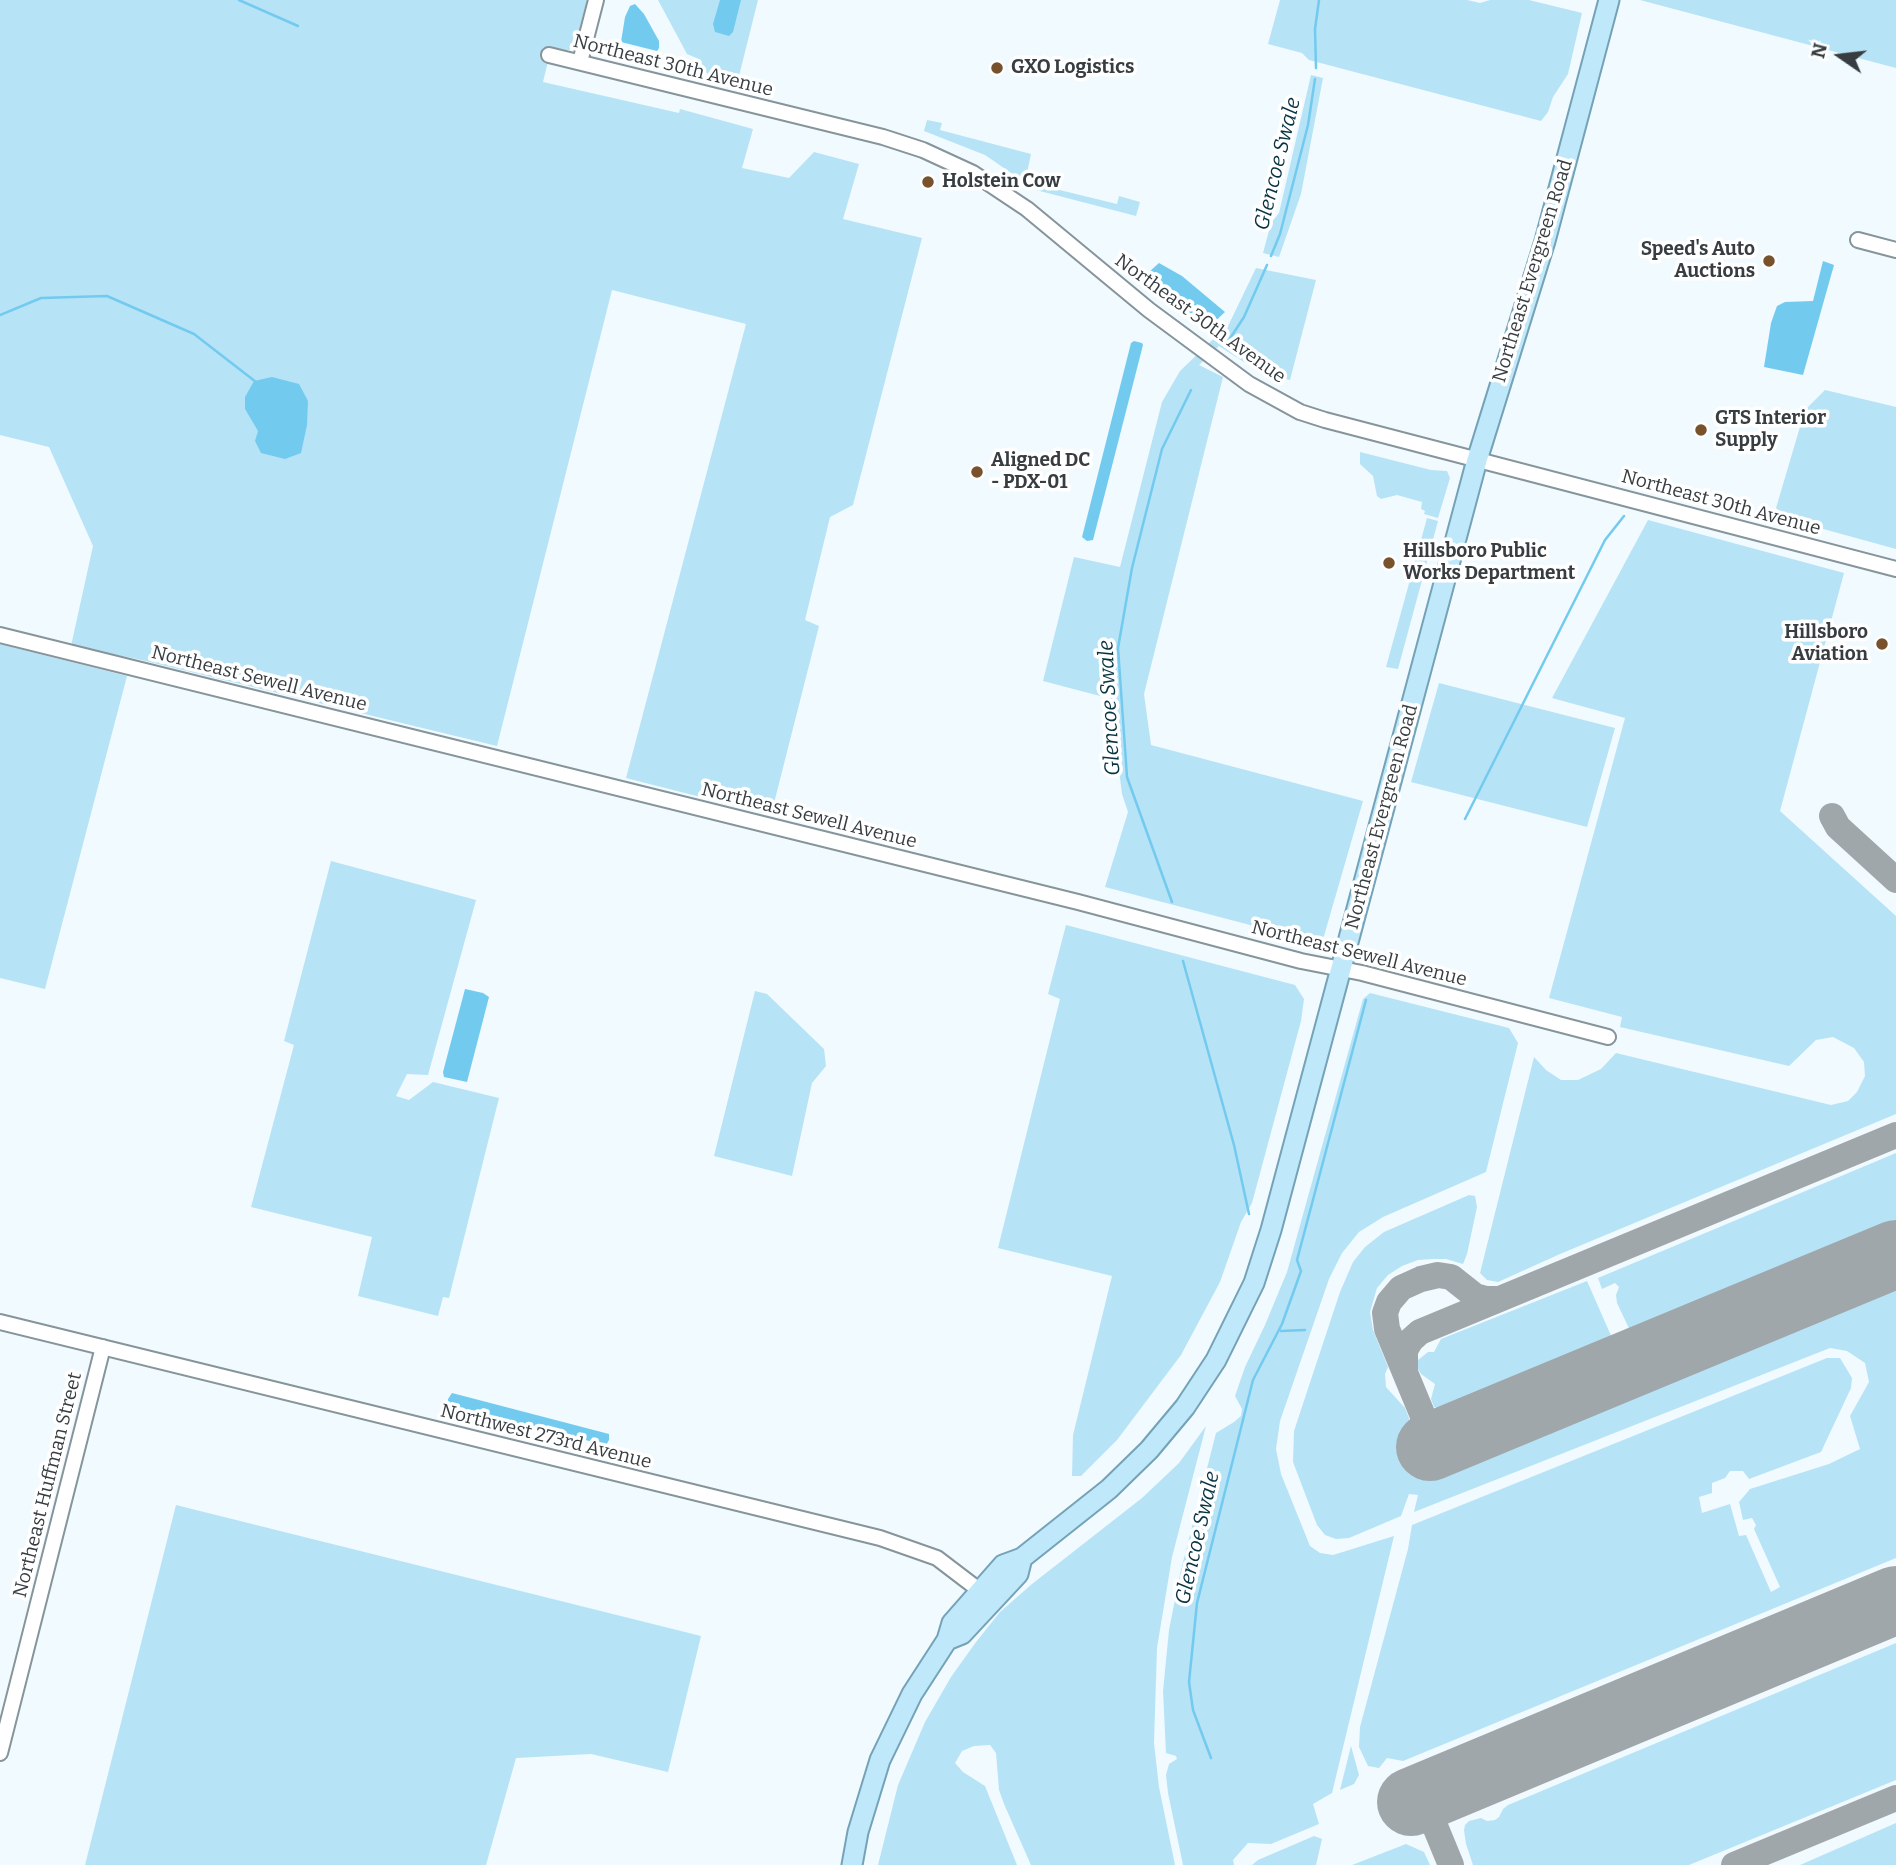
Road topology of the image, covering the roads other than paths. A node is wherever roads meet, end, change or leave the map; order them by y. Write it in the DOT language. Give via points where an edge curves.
graph roads {
  1 [pos="596,0"];
  2 [pos="1609,0"];
  3 [pos="549,55"];
  4 [pos="580,62"];
  5 [pos="1858,240"];
  6 [pos="1896,250"];
  7 [pos="1477,460"];
  8 [pos="1896,569"];
  9 [pos="0,635"];
  10 [pos="1341,970"];
  11 [pos="1608,1037"];
  12 [pos="0,1322"];
  13 [pos="103,1347"];
  14 [pos="1022,1558"];
  15 [pos="979,1590"];
  16 [pos="947,1640"];
  17 [pos="0,1754"];
  18 [pos="852,1865"];
  1 -- 4 [label="street"];
  2 -- 7 [label="main road, Northeast Evergreen Road" via="1545,241"];
  3 -- 4 [label="street, Northeast 30th Avenue"];
  4 -- 7 [label="street, Northeast 30th Avenue" via="923,150 1013,198 1149,310 1260,392 1325,420"];
  5 -- 6 [label="street"];
  7 -- 8 [label="street, Northeast 30th Avenue"];
  7 -- 10 [label="main road, Northeast Evergreen Road"];
  9 -- 10 [label="street, Northeast Sewell Avenue"];
  10 -- 11 [label="street, Northeast Sewell Avenue"];
  10 -- 14 [label="main road, Northeast Evergreen Road" via="1264,1255 1229,1335 1185,1408 1149,1450 1109,1489"];
  12 -- 13 [label="street, Northwest 273rd Avenue"];
  13 -- 15 [label="street, Northwest 273rd Avenue" via="880,1538 937,1558"];
  13 -- 17 [label="street, Northeast Huffman Street"];
  14 -- 15 [label="main road, Northeast Evergreen Road" via="1003,1565"];
  14 -- 16 [label="main road, Northeast Evergreen Road" via="1018,1574 962,1634"];
  15 -- 16 [label="main road, Northeast Evergreen Road" via="951,1623"];
  16 -- 18 [label="main road, Northeast Evergreen Road" via="912,1695 880,1760"];
}
